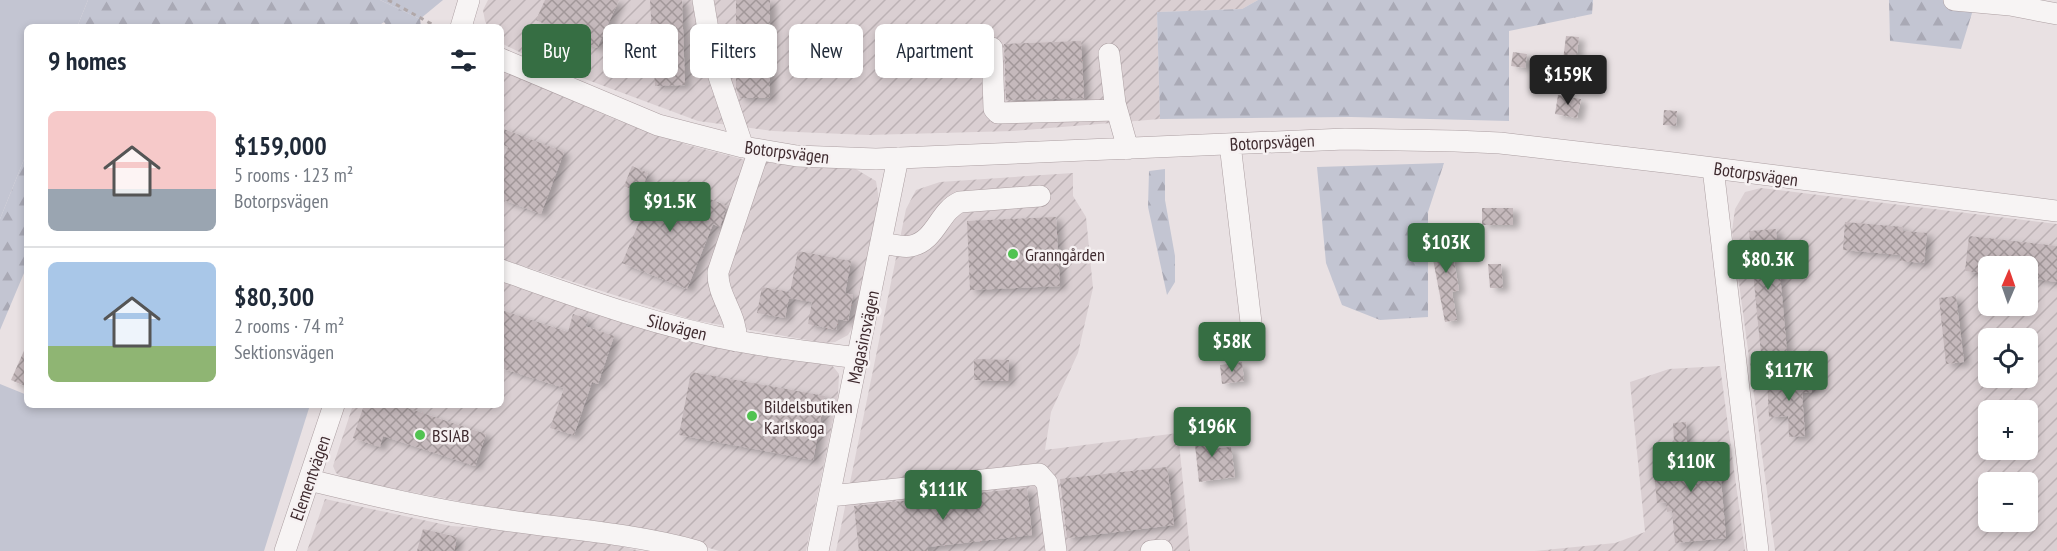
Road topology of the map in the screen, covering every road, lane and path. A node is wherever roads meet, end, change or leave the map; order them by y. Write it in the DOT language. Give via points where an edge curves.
graph roads {
  1 [pos="388,0"];
  2 [pos="469,0"];
  3 [pos="703,0"];
  4 [pos="1954,0"];
  5 [pos="2057,14"];
  6 [pos="432,24"];
  7 [pos="462,24"];
  8 [pos="1109,54"];
  9 [pos="504,60"];
  10 [pos="993,78"];
  11 [pos="1118,110"];
  12 [pos="1230,144"];
  13 [pos="751,148"];
  14 [pos="1128,149"];
  15 [pos="898,158"];
  16 [pos="1713,168"];
  17 [pos="1040,195"];
  18 [pos="2057,211"];
  19 [pos="882,243"];
  20 [pos="504,271"];
  21 [pos="1252,331"];
  22 [pos="736,341"];
  23 [pos="859,358"];
  24 [pos="333,408"];
  25 [pos="309,480"];
  26 [pos="830,496"];
  27 [pos="285,551"];
  28 [pos="697,551"];
  29 [pos="818,551"];
  30 [pos="1056,551"];
  31 [pos="1758,551"];
  1 -- 6 [label="path"];
  2 -- 7 [label="street"];
  3 -- 13 [label="street" via="713,59"];
  4 -- 5 [label="street"];
  8 -- 11 [label="street"];
  9 -- 13 [label="street, Botorpsvägen" via="658,125"];
  10 -- 11 [label="street" via="994,109 998,113"];
  11 -- 14 [label="street"];
  12 -- 14 [label="street, Botorpsvägen"];
  12 -- 16 [label="street, Botorpsvägen" via="1345,139 1500,143"];
  12 -- 21 [label="street"];
  13 -- 15 [label="street, Botorpsvägen" via="834,159"];
  13 -- 22 [label="street" via="717,284 737,328"];
  14 -- 15 [label="street, Botorpsvägen"];
  15 -- 19 [label="street, Magasinsvägen"];
  16 -- 18 [label="street, Botorpsvägen"];
  16 -- 31 [label="street"];
  17 -- 19 [label="street" via="960,202 950,207 920,243"];
  19 -- 23 [label="street, Magasinsvägen"];
  20 -- 22 [label="street, Silovägen" via="639,317"];
  22 -- 23 [label="street, Silovägen"];
  23 -- 26 [label="street, Magasinsvägen"];
  24 -- 25 [label="street, Elementvägen"];
  25 -- 27 [label="street, Elementvägen"];
  25 -- 28 [label="street" via="395,501"];
  26 -- 29 [label="street, Magasinsvägen"];
  26 -- 30 [label="street" via="1039,474 1047,483"];
}
